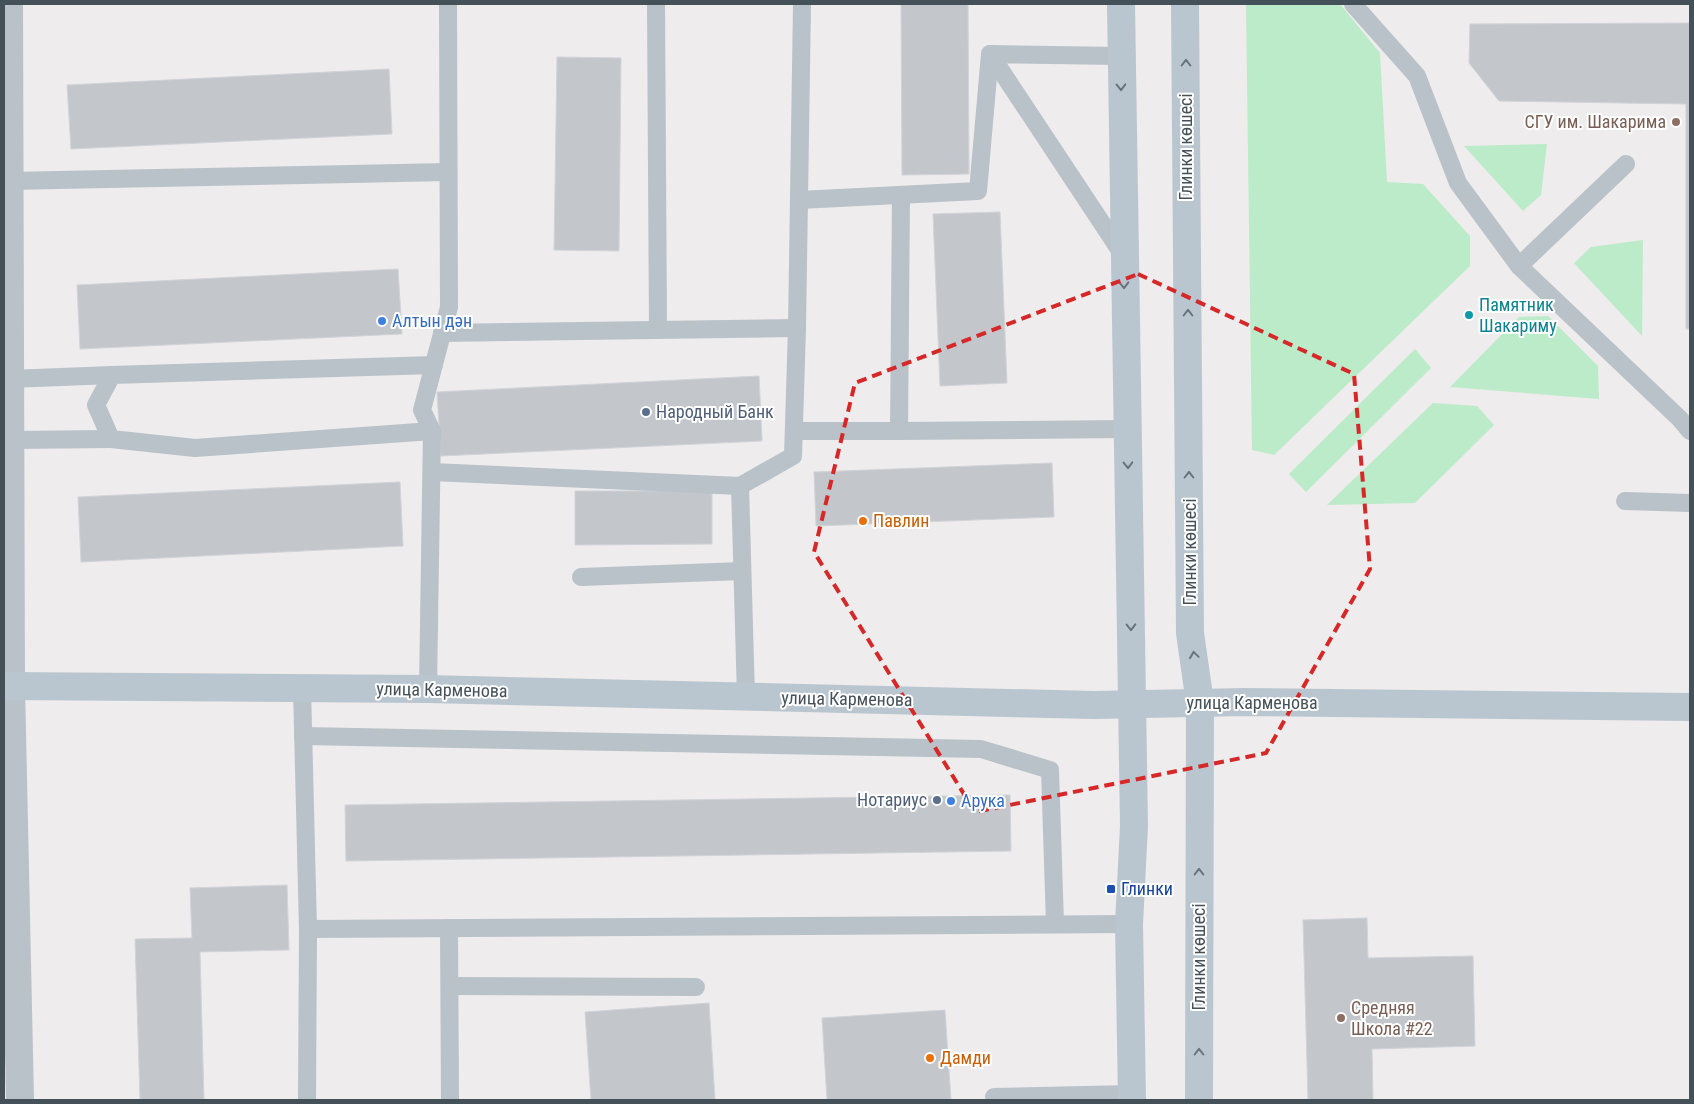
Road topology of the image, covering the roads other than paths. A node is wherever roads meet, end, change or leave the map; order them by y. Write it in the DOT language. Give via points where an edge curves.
graph roads {
  1 [pos="9,4"];
  2 [pos="448,4"];
  3 [pos="656,4"];
  4 [pos="802,4"];
  5 [pos="1121,4"];
  6 [pos="1185,4"];
  7 [pos="1353,4"];
  8 [pos="990,54"];
  9 [pos="1120,56"];
  10 [pos="6,58"];
  11 [pos="1626,164"];
  12 [pos="448,172"];
  13 [pos="9,181"];
  14 [pos="901,195"];
  15 [pos="799,200"];
  16 [pos="1123,255"];
  17 [pos="1519,266"];
  18 [pos="797,328"];
  19 [pos="658,330"];
  20 [pos="442,334"];
  21 [pos="434,365"];
  22 [pos="112,375"];
  23 [pos="10,379"];
  24 [pos="1127,429"];
  25 [pos="432,431"];
  26 [pos="794,431"];
  27 [pos="899,431"];
  28 [pos="1690,431"];
  29 [pos="111,439"];
  30 [pos="10,440"];
  31 [pos="432,472"];
  32 [pos="740,486"];
  33 [pos="1625,501"];
  34 [pos="1690,503"];
  35 [pos="742,571"];
  36 [pos="580,577"];
  37 [pos="7,686"];
  38 [pos="302,688"];
  39 [pos="428,689"];
  40 [pos="746,697"];
  41 [pos="1200,703"];
  42 [pos="1130,704"];
  43 [pos="1690,707"];
  44 [pos="303,736"];
  45 [pos="1055,924"];
  46 [pos="1129,924"];
  47 [pos="308,928"];
  48 [pos="449,928"];
  49 [pos="450,986"];
  50 [pos="696,987"];
  51 [pos="994,1097"];
  52 [pos="1132,1097"];
  53 [pos="20,1100"];
  54 [pos="307,1100"];
  55 [pos="450,1100"];
  56 [pos="1199,1100"];
  1 -- 10 [label="street"];
  2 -- 12 [label="lane"];
  3 -- 19 [label="lane"];
  4 -- 15 [label="lane"];
  5 -- 9 [label="main road"];
  41 -- 6 [label="main road, Глинки көшесі, one-way" via="1190,633"];
  7 -- 17 [label="lane" via="1417,76 1458,183"];
  8 -- 9 [label="lane"];
  8 -- 14 [label="lane" via="978,191"];
  8 -- 16 [label="lane"];
  9 -- 16 [label="main road, one-way"];
  10 -- 13 [label="street"];
  11 -- 17 [label="lane"];
  12 -- 13 [label="lane"];
  12 -- 20 [label="lane" via="449,307"];
  13 -- 23 [label="street"];
  14 -- 15 [label="lane"];
  14 -- 27 [label="lane"];
  15 -- 18 [label="lane"];
  16 -- 24 [label="main road, one-way"];
  17 -- 28 [label="lane"];
  18 -- 19 [label="lane"];
  18 -- 26 [label="lane"];
  19 -- 20 [label="lane"];
  20 -- 21 [label="lane"];
  21 -- 22 [label="lane"];
  21 -- 25 [label="lane" via="422,410"];
  22 -- 23 [label="lane"];
  22 -- 29 [label="lane" via="96,406"];
  23 -- 30 [label="street"];
  24 -- 27 [label="lane"];
  24 -- 42 [label="main road, one-way"];
  25 -- 29 [label="lane" via="195,448"];
  25 -- 31 [label="lane"];
  26 -- 27 [label="lane"];
  26 -- 32 [label="lane" via="793,456"];
  29 -- 30 [label="lane"];
  30 -- 37 [label="street"];
  31 -- 32 [label="lane"];
  31 -- 39 [label="lane"];
  32 -- 35 [label="lane"];
  33 -- 34 [label="lane"];
  35 -- 36 [label="lane"];
  35 -- 40 [label="lane"];
  37 -- 38 [label="main road, улица Карменова"];
  37 -- 53 [label="street"];
  38 -- 39 [label="main road, улица Карменова"];
  38 -- 44 [label="lane"];
  39 -- 40 [label="main road, улица Карменова"];
  40 -- 42 [label="main road, улица Карменова"];
  41 -- 42 [label="main road, улица Карменова"];
  41 -- 43 [label="main road, улица Карменова"];
  56 -- 41 [label="main road, Глинки көшесі, one-way"];
  42 -- 46 [label="main road" via="1134,826"];
  44 -- 45 [label="lane" via="981,748 1050,770"];
  44 -- 47 [label="lane"];
  45 -- 46 [label="lane"];
  45 -- 48 [label="lane"];
  46 -- 52 [label="main road"];
  47 -- 48 [label="lane"];
  47 -- 54 [label="lane"];
  48 -- 49 [label="lane"];
  49 -- 50 [label="lane"];
  49 -- 55 [label="lane"];
  51 -- 52 [label="lane"];
}
